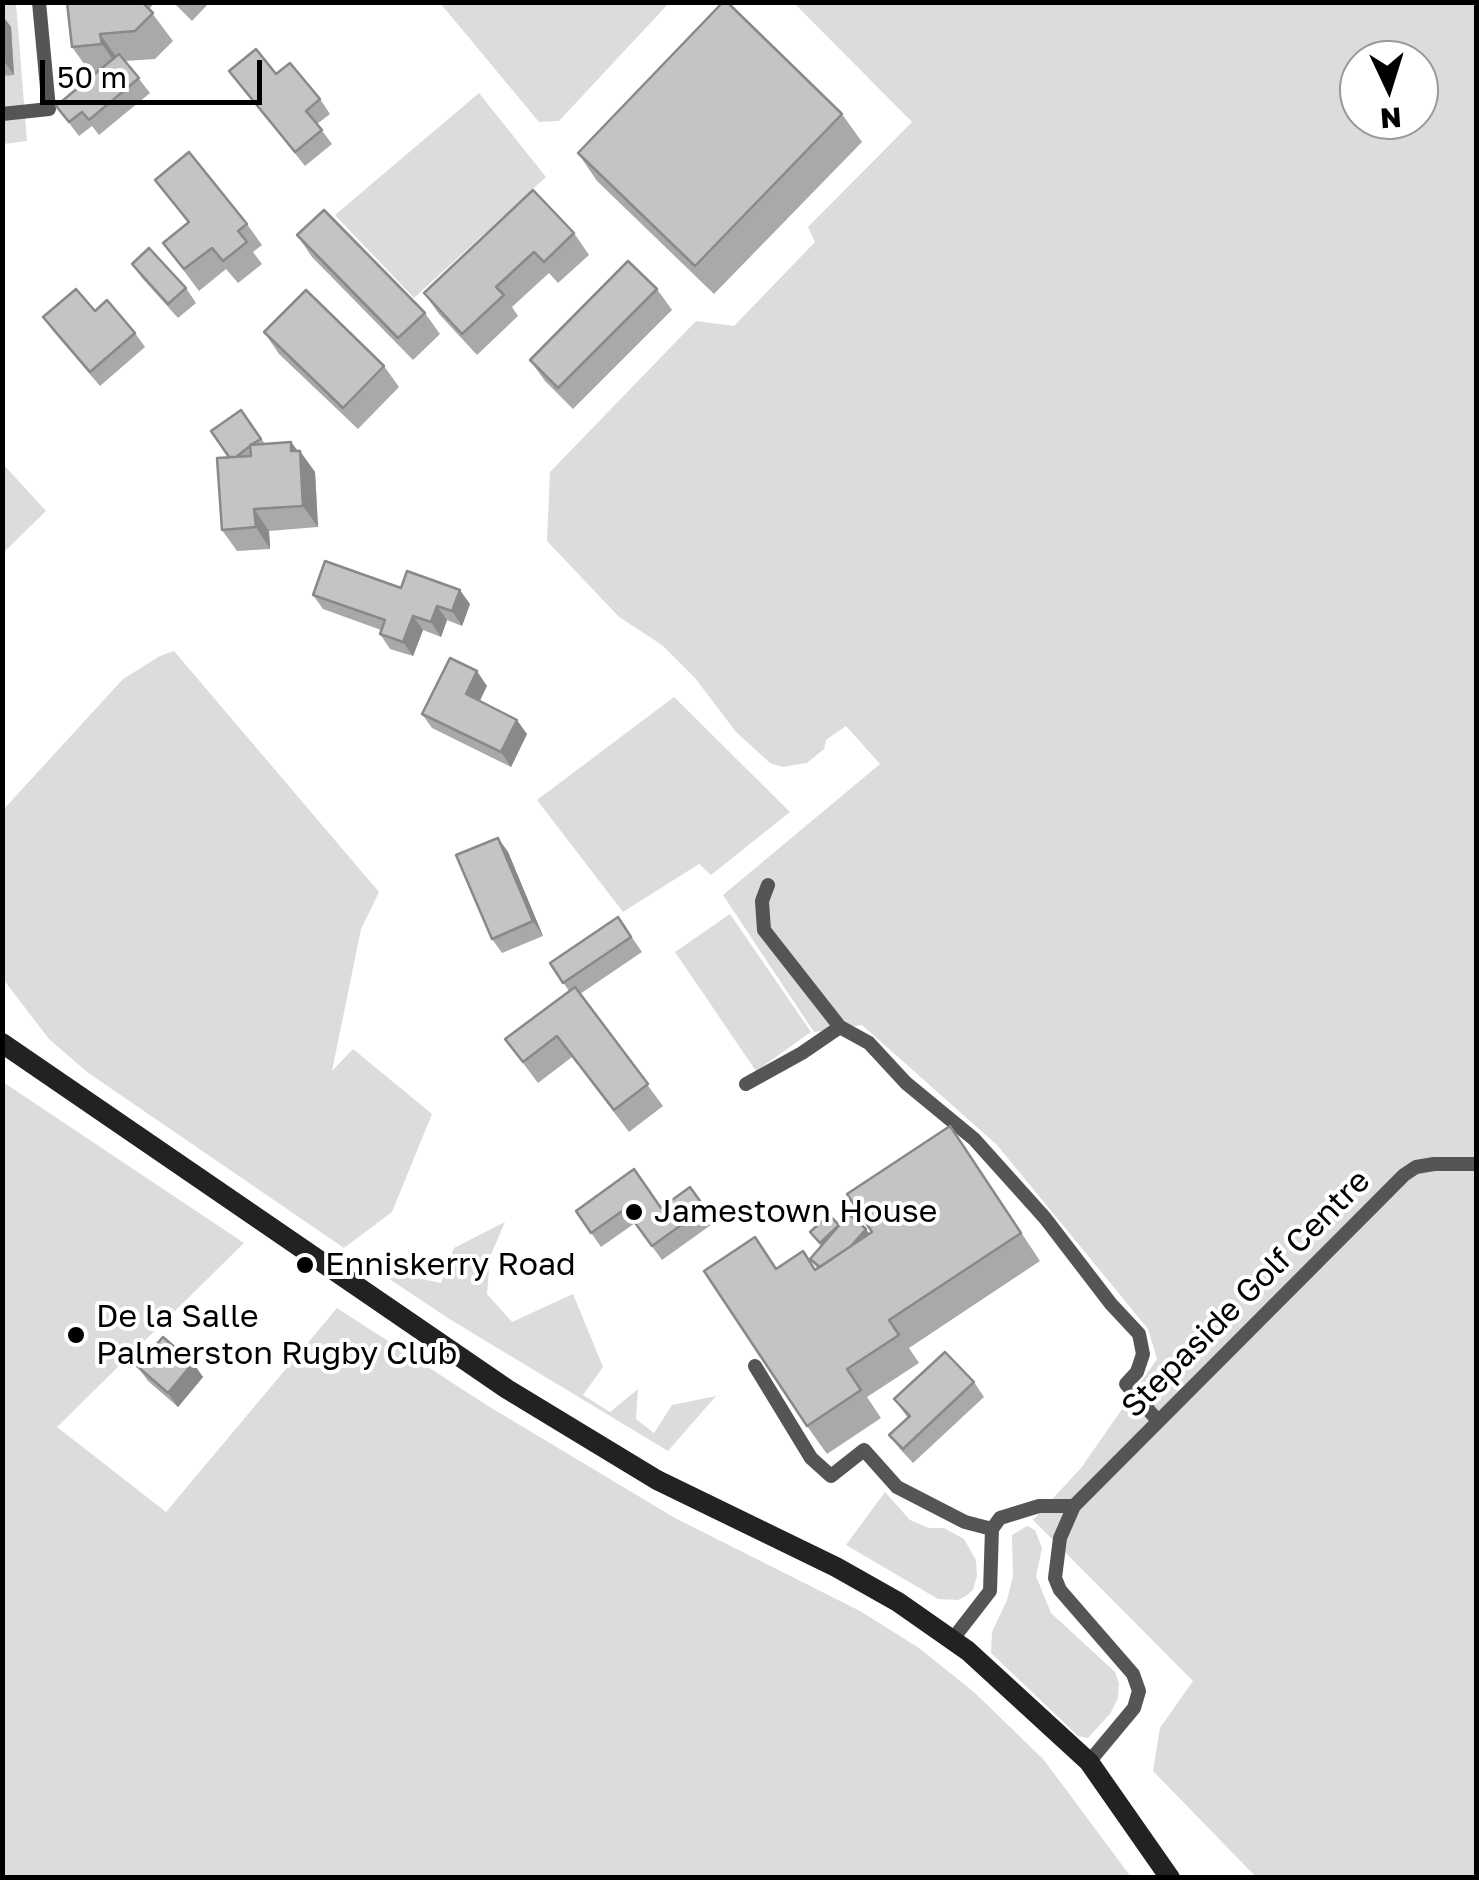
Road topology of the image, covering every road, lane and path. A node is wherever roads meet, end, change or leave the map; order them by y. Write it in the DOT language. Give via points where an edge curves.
graph roads {
  1 [pos="39,2"];
  2 [pos="2,114"];
  3 [pos="768,886"];
  4 [pos="840,1027"];
  5 [pos="2,1044"];
  6 [pos="746,1084"];
  7 [pos="1476,1164"];
  8 [pos="756,1366"];
  9 [pos="1158,1422"];
  10 [pos="1074,1506"];
  11 [pos="992,1529"];
  12 [pos="952,1640"];
  13 [pos="1089,1762"];
  14 [pos="1170,1878"];
  1 -- 2 [label="lane" via="49,109"];
  3 -- 4 [label="lane" via="764,930"];
  4 -- 6 [label="lane"];
  4 -- 9 [label="lane" via="869,1043 906,1084 974,1139 1139,1334 1143,1354 1126,1384"];
  5 -- 12 [label="main road" via="507,1389 657,1480 867,1584"];
  7 -- 9 [label="lane, Stepaside Golf Centre" via="1434,1164 1404,1175"];
  8 -- 11 [label="lane" via="811,1458 831,1476 864,1450 896,1487"];
  9 -- 10 [label="lane, Stepaside Golf Centre"];
  10 -- 11 [label="lane" via="1015,1511"];
  10 -- 13 [label="lane" via="1060,1538 1060,1590 1133,1674 1139,1692 1134,1708"];
  11 -- 12 [label="lane" via="990,1591"];
  12 -- 13 [label="main road"];
  13 -- 14 [label="main road"];
}
